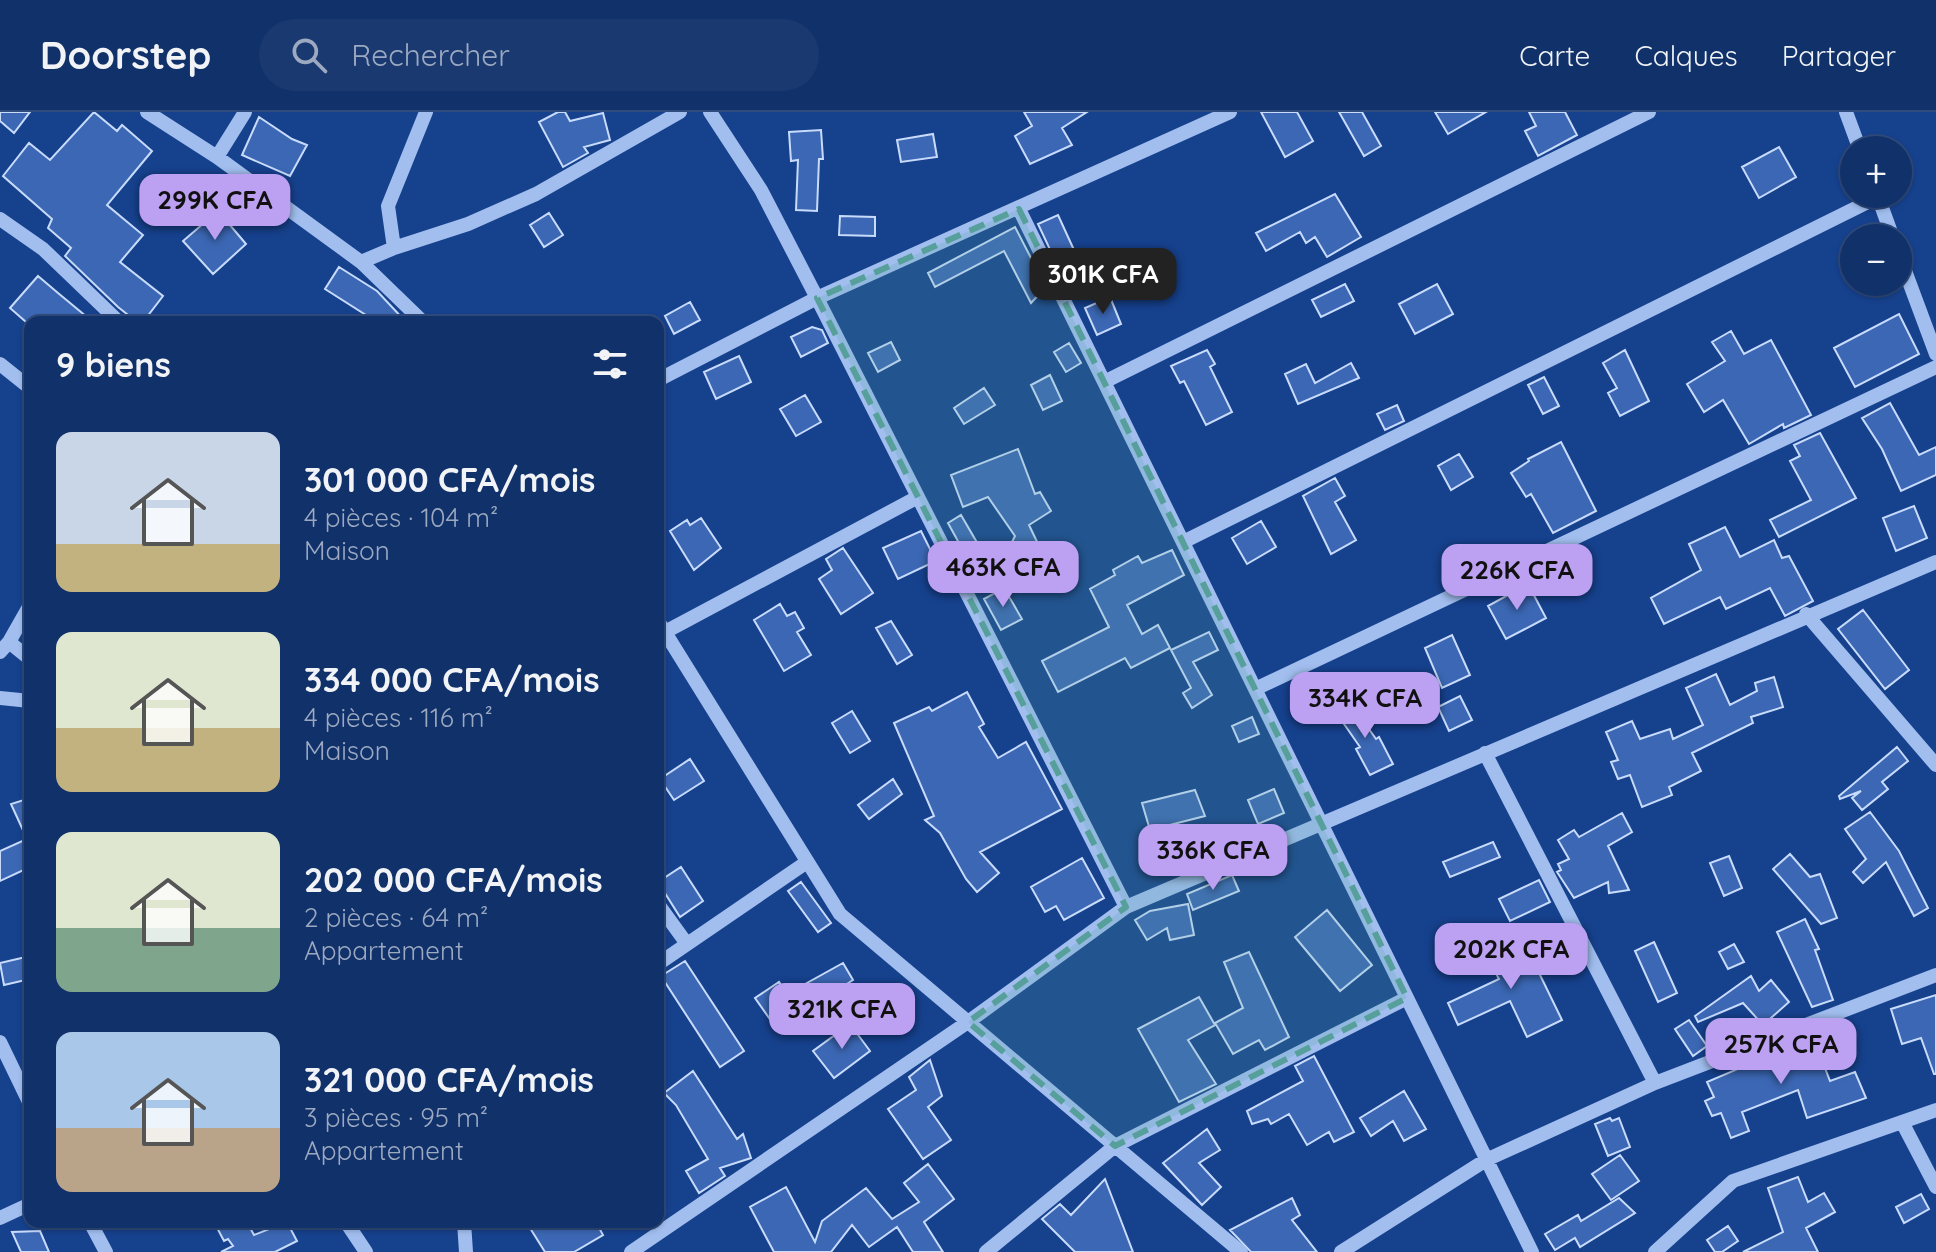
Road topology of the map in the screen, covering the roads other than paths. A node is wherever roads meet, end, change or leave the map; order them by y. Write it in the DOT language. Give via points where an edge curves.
graph roads {
  1 [pos="147,112"];
  2 [pos="245,112"];
  3 [pos="426,112"];
  4 [pos="680,112"];
  5 [pos="710,112"];
  6 [pos="1230,112"];
  7 [pos="1649,112"];
  8 [pos="1846,112"];
  9 [pos="1855,136"];
  10 [pos="217,157"];
  11 [pos="1853,208"];
  12 [pos="1019,209"];
  13 [pos="0,219"];
  14 [pos="394,248"];
  15 [pos="361,262"];
  16 [pos="1912,290"];
  17 [pos="817,298"];
  18 [pos="107,316"];
  19 [pos="417,316"];
  20 [pos="1936,354"];
  21 [pos="0,364"];
  22 [pos="1936,367"];
  23 [pos="664,377"];
  24 [pos="1104,382"];
  25 [pos="24,383"];
  26 [pos="918,497"];
  27 [pos="1183,542"];
  28 [pos="1936,562"];
  29 [pos="1806,614"];
  30 [pos="24,615"];
  31 [pos="664,626"];
  32 [pos="664,630"];
  33 [pos="5,647"];
  34 [pos="24,656"];
  35 [pos="1255,689"];
  36 [pos="0,698"];
  37 [pos="24,700"];
  38 [pos="1485,753"];
  39 [pos="1936,765"];
  40 [pos="1322,823"];
  41 [pos="807,862"];
  42 [pos="1126,907"];
  43 [pos="664,912"];
  44 [pos="687,944"];
  45 [pos="664,960"];
  46 [pos="1936,975"];
  47 [pos="1407,998"];
  48 [pos="968,1022"];
  49 [pos="0,1042"];
  50 [pos="1655,1083"];
  51 [pos="24,1092"];
  52 [pos="1936,1110"];
  53 [pos="1902,1122"];
  54 [pos="1115,1146"];
  55 [pos="1486,1160"];
  56 [pos="1936,1187"];
  57 [pos="24,1207"];
  58 [pos="0,1218"];
  59 [pos="93,1228"];
  60 [pos="350,1228"];
  61 [pos="464,1228"];
  62 [pos="106,1252"];
  63 [pos="366,1252"];
  64 [pos="466,1252"];
  65 [pos="631,1252"];
  66 [pos="986,1252"];
  67 [pos="1241,1252"];
  68 [pos="1341,1252"];
  69 [pos="1532,1252"];
  70 [pos="1655,1252"];
  1 -- 10 [label="street"];
  2 -- 10 [label="street"];
  3 -- 14 [label="street" via="388,206"];
  4 -- 14 [label="street" via="536,194"];
  5 -- 17 [label="street" via="761,190"];
  6 -- 12 [label="street"];
  7 -- 24 [label="street"];
  8 -- 9 [label="street"];
  10 -- 15 [label="street"];
  11 -- 27 [label="street"];
  12 -- 17 [label="street"];
  12 -- 24 [label="street"];
  13 -- 18 [label="street" via="43,249"];
  14 -- 15 [label="street"];
  15 -- 19 [label="street"];
  16 -- 20 [label="street"];
  17 -- 23 [label="street"];
  17 -- 26 [label="street"];
  21 -- 25 [label="street"];
  22 -- 35 [label="street"];
  24 -- 27 [label="street"];
  26 -- 31 [label="street"];
  26 -- 42 [label="street"];
  27 -- 35 [label="street"];
  28 -- 29 [label="street"];
  29 -- 38 [label="street"];
  29 -- 39 [label="street"];
  30 -- 33 [label="street"];
  32 -- 41 [label="street"];
  33 -- 34 [label="street"];
  35 -- 40 [label="street"];
  36 -- 37 [label="street"];
  38 -- 40 [label="street"];
  38 -- 50 [label="street"];
  40 -- 42 [label="street"];
  40 -- 47 [label="street"];
  41 -- 44 [label="street"];
  41 -- 48 [label="street" via="840,914"];
  42 -- 48 [label="street"];
  43 -- 44 [label="street"];
  44 -- 45 [label="street"];
  46 -- 50 [label="street"];
  47 -- 54 [label="street"];
  47 -- 55 [label="street"];
  48 -- 54 [label="street"];
  48 -- 65 [label="street"];
  49 -- 51 [label="street"];
  50 -- 55 [label="street"];
  52 -- 53 [label="street"];
  53 -- 56 [label="street"];
  53 -- 70 [label="street" via="1733,1181"];
  54 -- 66 [label="street"];
  54 -- 67 [label="street"];
  55 -- 68 [label="street"];
  55 -- 69 [label="street"];
  57 -- 58 [label="street"];
  59 -- 62 [label="street"];
  60 -- 63 [label="street"];
  61 -- 64 [label="street"];
}
